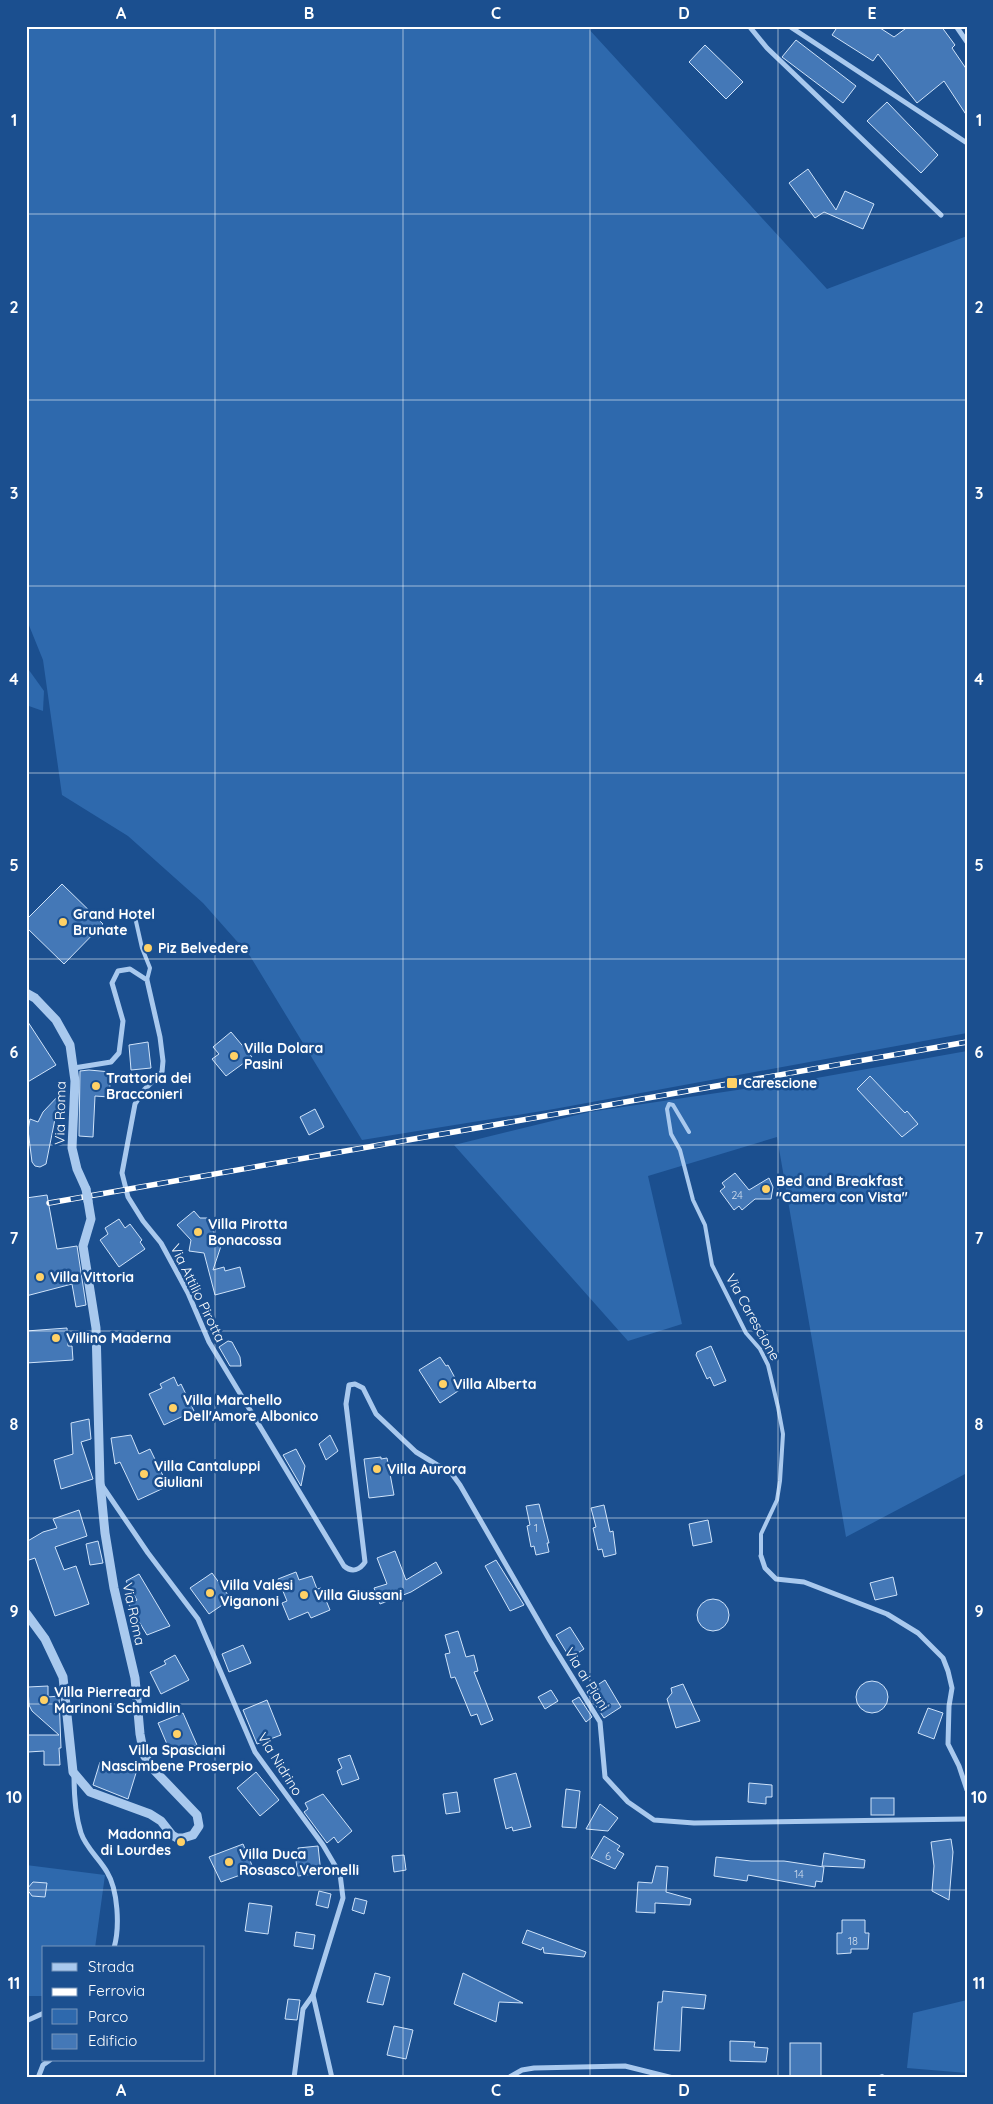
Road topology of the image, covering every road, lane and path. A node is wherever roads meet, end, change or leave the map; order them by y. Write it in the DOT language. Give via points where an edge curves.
graph roads {
  1 [pos="749,26"];
  2 [pos="789,26"];
  3 [pos="956,26"];
  4 [pos="967,42"];
  5 [pos="967,143"];
  6 [pos="941,214"];
  7 [pos="135,917"];
  8 [pos="147,980"];
  9 [pos="26,993"];
  10 [pos="74,1068"];
  11 [pos="690,1132"];
  12 [pos="349,1385"];
  13 [pos="100,1482"];
  14 [pos="761,1556"];
  15 [pos="26,1613"];
  16 [pos="74,1772"];
  17 [pos="967,1790"];
  18 [pos="967,1819"];
  19 [pos="114,1946"];
  20 [pos="313,1995"];
  21 [pos="42,2014"];
  22 [pos="26,2021"];
  23 [pos="47,2062"];
  24 [pos="38,2078"];
  25 [pos="294,2078"];
  26 [pos="332,2078"];
  27 [pos="508,2078"];
  28 [pos="673,2078"];
  29 [pos="877,2078"];
  30 [pos="886,2078"];
  1 -- 6 [label="street" via="767,48"];
  2 -- 5 [label="street"];
  3 -- 4 [label="street"];
  7 -- 8 [label="lane" via="150,968"];
  8 -- 10 [label="street" via="130,969 118,971 112,982 122,1021 119,1053 111,1062"];
  8 -- 12 [label="street, Via Attilio Pirotta" via="163,1061 162,1072 135,1104 122,1173 128,1197 161,1242 209,1342 287,1474 344,1566 354,1570 365,1562 346,1404"];
  9 -- 10 [label="street, Via Roma" via="56,1020 70,1044"];
  10 -- 13 [label="street, Via Roma, bridge" via="72,1148 86,1189 91,1219 83,1246 96,1328"];
  11 -- 14 [label="lane, Via Carescione" via="673,1105 669,1104 672,1134 680,1150 693,1200 705,1225 712,1266 746,1334 760,1349 768,1365 783,1434 777,1500 761,1534"];
  12 -- 18 [label="street, Via ai Piani" via="363,1388 376,1414 416,1452 452,1474 460,1485 600,1722 605,1777 628,1802 654,1820 694,1823"];
  13 -- 16 [label="street, Via Roma" via="114,1588 135,1678 144,1755 197,1815 196,1831 188,1838 177,1838 150,1814 90,1792"];
  13 -- 20 [label="street, Via Nidrino" via="198,1619 256,1752 340,1874 342,1898"];
  14 -- 17 [label="street, Via Carescione" via="765,1568 776,1579 804,1582 887,1614 918,1633 943,1658 952,1688 948,1744"];
  15 -- 16 [label="street" via="45,1639 63,1676"];
  16 -- 19 [label="street" via="75,1805 81,1832 86,1845 112,1882 118,1917"];
  20 -- 25 [label="street" via="303,2009"];
  20 -- 26 [label="street, Via Nidrino"];
  21 -- 22 [label="street"];
  23 -- 24 [label="street"];
  27 -- 28 [label="street" via="534,2068 626,2066"];
  29 -- 30 [label="lane"];
}
